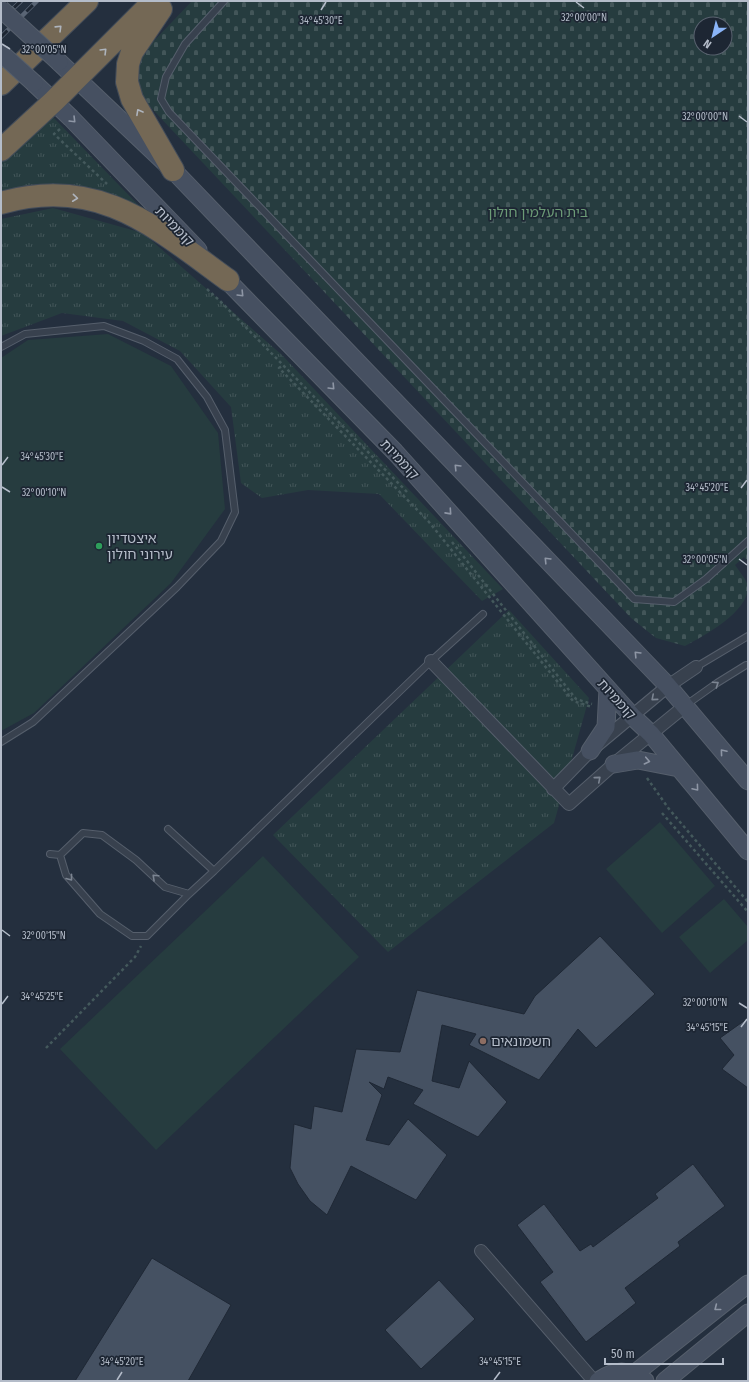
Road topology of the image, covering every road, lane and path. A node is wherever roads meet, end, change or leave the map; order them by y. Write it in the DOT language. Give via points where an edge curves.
graph roads {
  1 [pos="87,1"];
  2 [pos="154,1"];
  3 [pos="167,1"];
  4 [pos="224,1"];
  5 [pos="1,9"];
  6 [pos="1,54"];
  7 [pos="76,78"];
  8 [pos="1,84"];
  9 [pos="54,101"];
  10 [pos="1,150"];
  11 [pos="173,170"];
  12 [pos="1,203"];
  13 [pos="228,280"];
  14 [pos="203,286"];
  15 [pos="1,347"];
  16 [pos="283,365"];
  17 [pos="412,498"];
  18 [pos="448,538"];
  19 [pos="748,542"];
  20 [pos="483,614"];
  21 [pos="748,636"];
  22 [pos="431,661"];
  23 [pos="748,665"];
  24 [pos="696,667"];
  25 [pos="668,686"];
  26 [pos="608,689"];
  27 [pos="685,706"];
  28 [pos="607,710"];
  29 [pos="633,717"];
  30 [pos="651,734"];
  31 [pos="1,742"];
  32 [pos="590,751"];
  33 [pos="614,764"];
  34 [pos="679,768"];
  35 [pos="647,778"];
  36 [pos="748,781"];
  37 [pos="553,789"];
  38 [pos="662,813"];
  39 [pos="168,829"];
  40 [pos="748,851"];
  41 [pos="50,854"];
  42 [pos="60,855"];
  43 [pos="214,871"];
  44 [pos="189,894"];
  45 [pos="748,902"];
  46 [pos="748,912"];
  47 [pos="146,936"];
  48 [pos="46,1048"];
  49 [pos="481,1251"];
  50 [pos="748,1284"];
  51 [pos="748,1314"];
  52 [pos="639,1378"];
  53 [pos="594,1381"];
  54 [pos="598,1381"];
  55 [pos="664,1381"];
  8 -- 1 [label="highway, one-way"];
  7 -- 2 [label="highway, one-way"];
  11 -- 3 [label="highway, one-way" via="132,99 126,75 138,41"];
  4 -- 19 [label="lane" via="185,44 166,77 161,99 169,112 634,599 674,602 706,579"];
  5 -- 7 [label="main road, bridge"];
  6 -- 9 [label="main road, קוממיות, bridge"];
  7 -- 9 [label="highway"];
  7 -- 11 [label="main road"];
  9 -- 10 [label="highway"];
  9 -- 13 [label="main road, קוממיות, one-way"];
  25 -- 11 [label="main road, one-way"];
  12 -- 13 [label="highway, one-way" via="36,196 55,196 96,201 119,208 155,227"];
  13 -- 26 [label="main road, קוממיות, one-way" via="395,452"];
  14 -- 16 [label="path"];
  15 -- 31 [label="lane" via="25,334 104,326 177,359 207,396 225,430 235,512 221,541 178,587 33,722"];
  16 -- 17 [label="path"];
  16 -- 28 [label="path" via="279,368 429,522 573,701"];
  18 -- 28 [label="path" via="576,699"];
  20 -- 22 [label="lane"];
  21 -- 24 [label="lane"];
  22 -- 37 [label="street"];
  22 -- 43 [label="lane"];
  27 -- 23 [label="lane, one-way"];
  24 -- 25 [label="street"];
  25 -- 27 [label="main road"];
  25 -- 29 [label="street, one-way"];
  26 -- 28 [label="main road"];
  26 -- 29 [label="main road, קוממיות"];
  27 -- 30 [label="street"];
  36 -- 27 [label="main road, one-way"];
  28 -- 32 [label="main road" via="606,727"];
  29 -- 30 [label="main road, קוממיות"];
  29 -- 32 [label="street"];
  30 -- 33 [label="street"];
  30 -- 34 [label="main road, קוממיות"];
  32 -- 37 [label="street"];
  33 -- 34 [label="main road, one-way" via="638,760"];
  37 -- 33 [label="street, one-way" via="568,804"];
  34 -- 40 [label="main road, קוממיות, one-way"];
  35 -- 45 [label="path" via="669,809"];
  38 -- 46 [label="path"];
  39 -- 43 [label="lane"];
  41 -- 42 [label="lane"];
  44 -- 42 [label="lane, one-way" via="165,887 136,860 102,835 83,833"];
  42 -- 47 [label="lane, one-way" via="66,875 100,914 132,936"];
  43 -- 44 [label="lane"];
  44 -- 47 [label="lane"];
  47 -- 48 [label="path" via="135,957"];
  49 -- 53 [label="street"];
  50 -- 52 [label="main road, one-way"];
  51 -- 55 [label="main road"];
  52 -- 54 [label="main road" via="621,1372 609,1374"];
}
